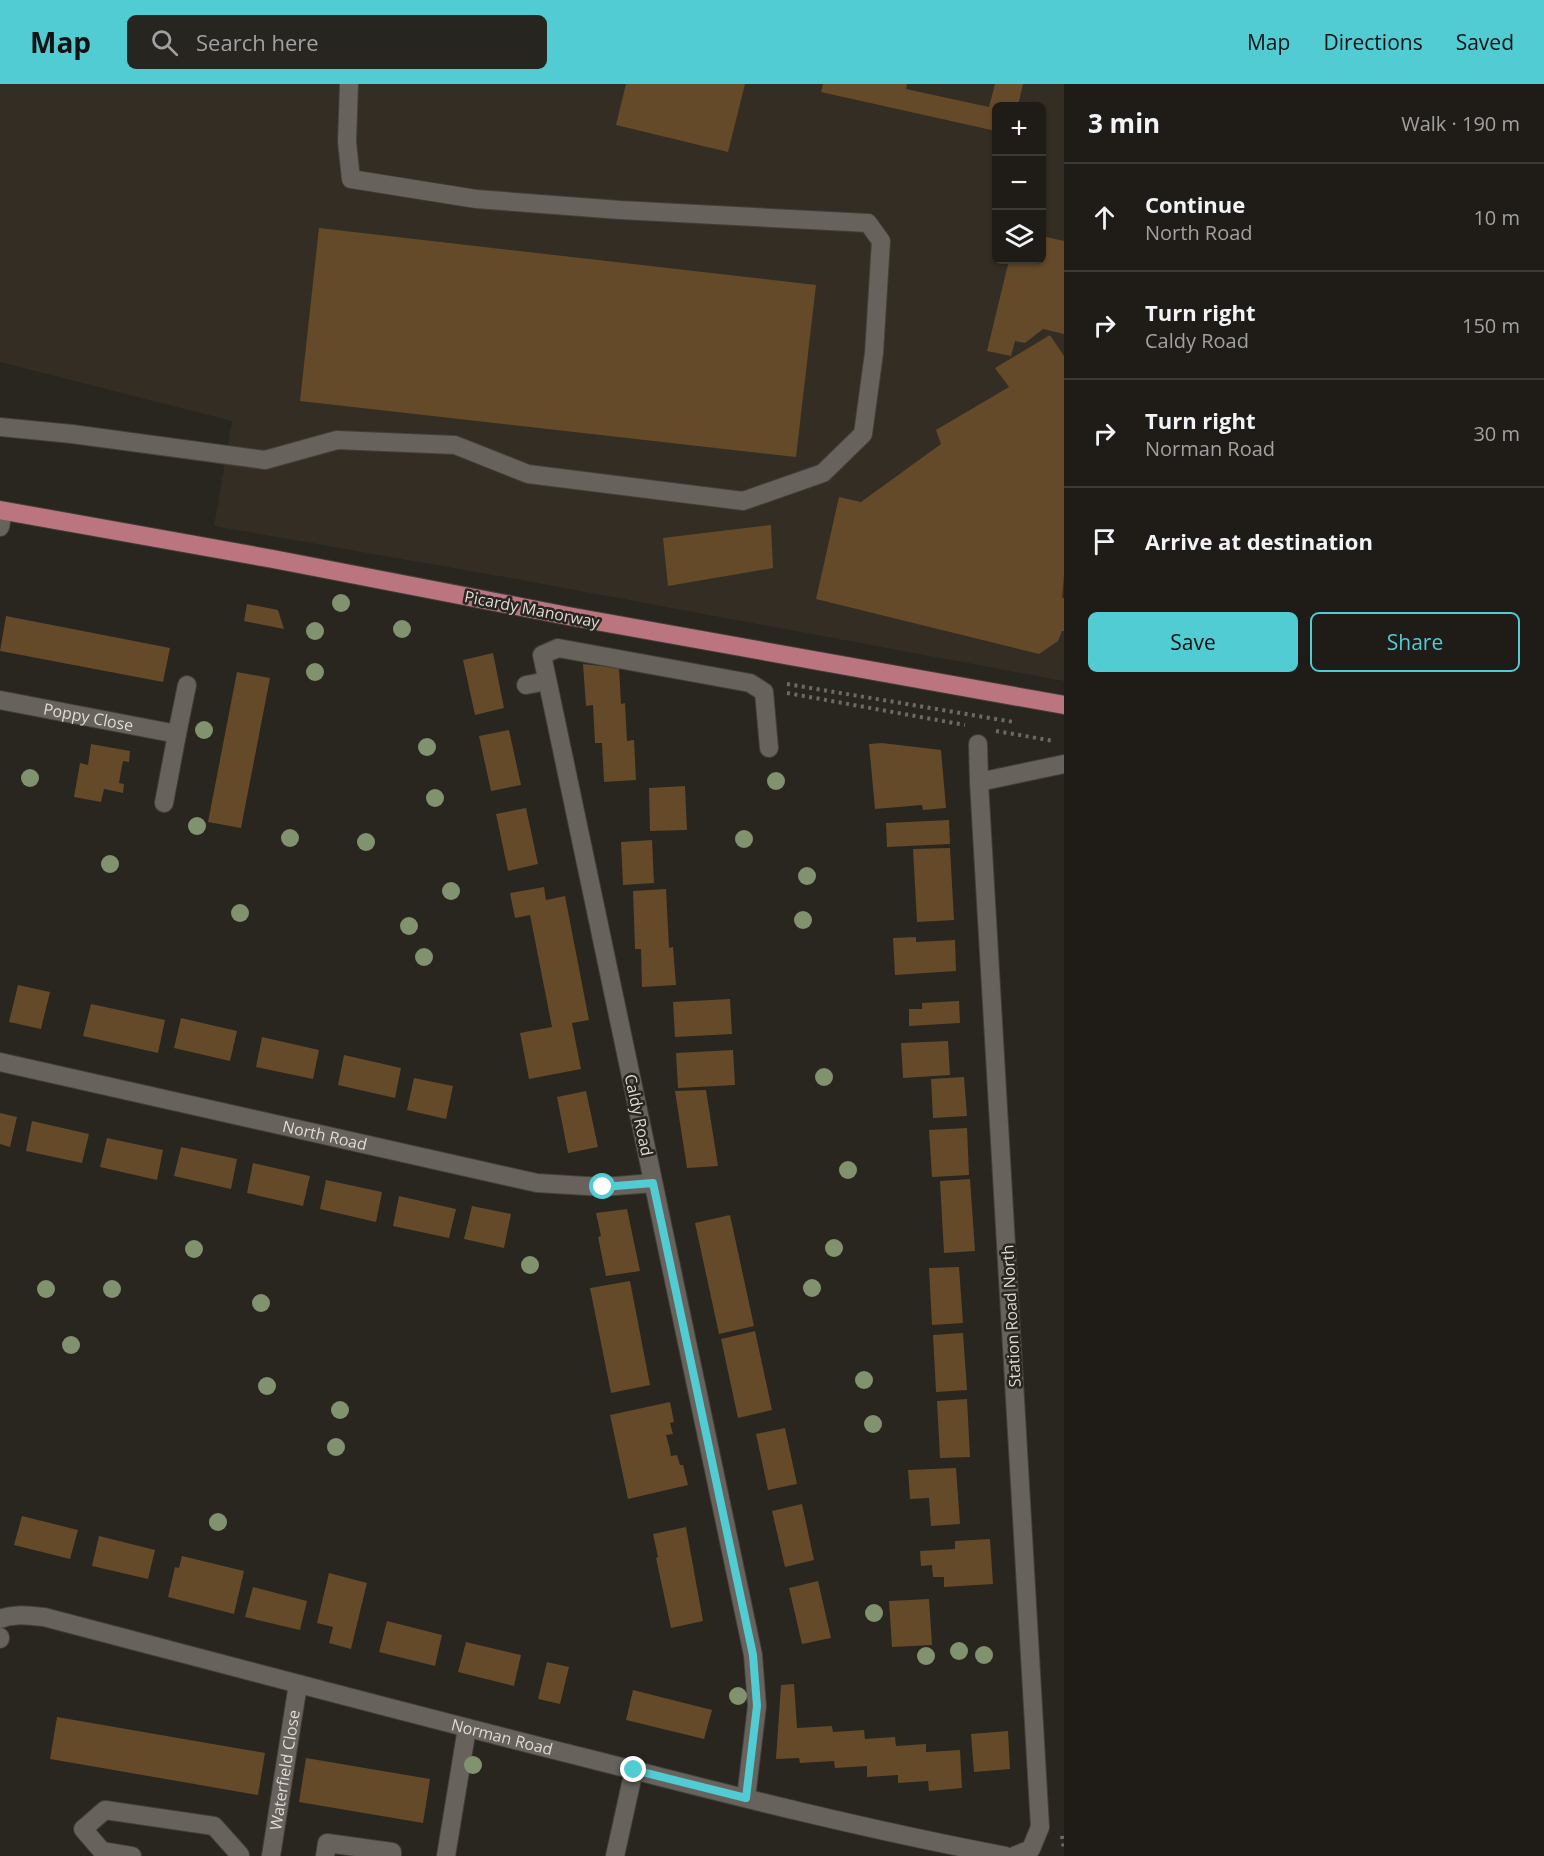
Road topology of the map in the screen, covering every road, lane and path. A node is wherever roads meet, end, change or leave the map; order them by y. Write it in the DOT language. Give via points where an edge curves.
graph roads {
  1 [pos="349,84"];
  2 [pos="0,427"];
  3 [pos="1,516"];
  4 [pos="547,681"];
  5 [pos="786,684"];
  6 [pos="187,685"];
  7 [pos="526,685"];
  8 [pos="764,692"];
  9 [pos="0,700"];
  10 [pos="1064,705"];
  11 [pos="1018,723"];
  12 [pos="967,726"];
  13 [pos="177,734"];
  14 [pos="1064,743"];
  15 [pos="978,744"];
  16 [pos="769,748"];
  17 [pos="1064,764"];
  18 [pos="979,782"];
  19 [pos="164,802"];
  20 [pos="0,1062"];
  21 [pos="653,1183"];
  22 [pos="0,1619"];
  23 [pos="298,1684"];
  24 [pos="467,1728"];
  25 [pos="634,1770"];
  26 [pos="746,1798"];
  27 [pos="955,1851"];
  28 [pos="132,1856"];
  29 [pos="243,1856"];
  30 [pos="271,1856"];
  31 [pos="325,1856"];
  32 [pos="392,1856"];
  33 [pos="446,1856"];
  34 [pos="615,1856"];
  35 [pos="1006,1856"];
  36 [pos="1014,1856"];
  1 -- 2 [label="street" via="347,142 351,179 476,199 868,222 881,241 874,353 863,434 823,473 743,501 528,474 455,446 337,440 265,460"];
  3 -- 10 [label="main road, Picardy Manorway" via="273,559"];
  4 -- 7 [label="street"];
  4 -- 8 [label="street, Caldy Road" via="542,655 558,648 750,683"];
  4 -- 21 [label="street, Caldy Road"];
  5 -- 11 [label="path"];
  6 -- 13 [label="street"];
  8 -- 12 [label="path"];
  8 -- 16 [label="street"];
  9 -- 13 [label="street, Poppy Close"];
  13 -- 19 [label="street"];
  14 -- 15 [label="path" via="990,730"];
  15 -- 18 [label="street, Station Road North"];
  17 -- 18 [label="street"];
  18 -- 36 [label="street, Station Road North" via="1040,1827 1032,1849"];
  20 -- 21 [label="street, North Road" via="537,1182 603,1187"];
  21 -- 26 [label="street, Caldy Road" via="753,1655 757,1706"];
  22 -- 23 [label="street, Norman Road" via="44,1617"];
  23 -- 24 [label="street, Norman Road"];
  23 -- 30 [label="street, Waterfield Close"];
  24 -- 25 [label="street, Norman Road"];
  24 -- 33 [label="street"];
  25 -- 26 [label="street, Norman Road"];
  25 -- 34 [label="street"];
  26 -- 27 [label="street, Norman Road"];
  27 -- 35 [label="street, Norman Road"];
  28 -- 29 [label="street" via="102,1851 83,1829 105,1810 214,1826"];
  31 -- 32 [label="street" via="327,1843 392,1852"];
}
